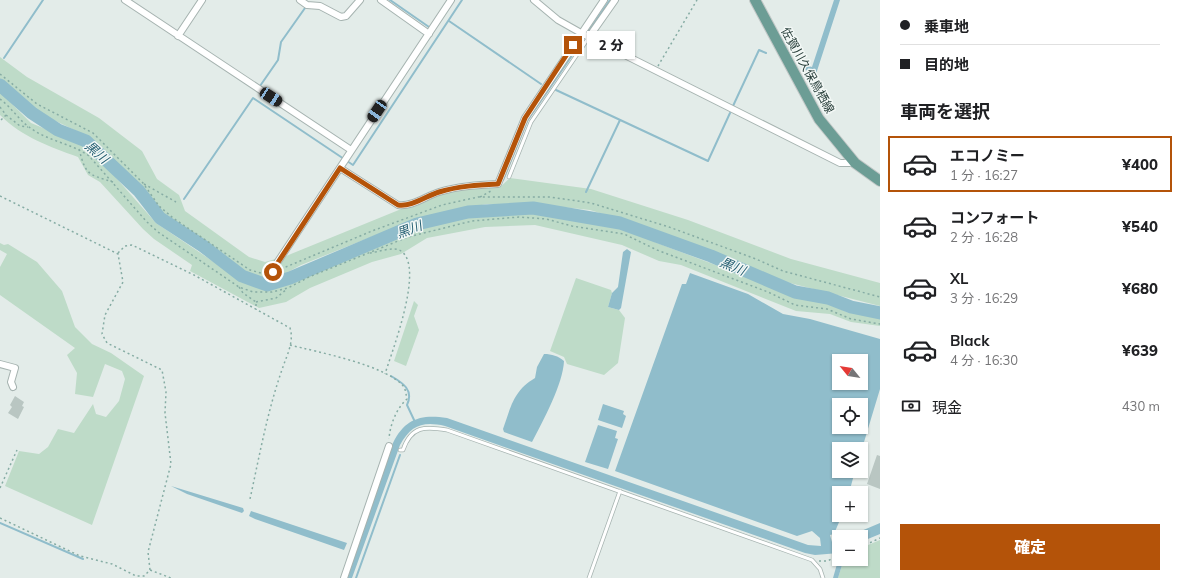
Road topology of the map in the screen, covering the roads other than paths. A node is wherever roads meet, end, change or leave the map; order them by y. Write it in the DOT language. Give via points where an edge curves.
graph roads {
  1 [pos="125,0"];
  2 [pos="202,0"];
  3 [pos="300,0"];
  4 [pos="360,0"];
  5 [pos="381,0"];
  6 [pos="451,0"];
  7 [pos="534,0"];
  8 [pos="604,0"];
  9 [pos="615,0"];
  10 [pos="755,0"];
  11 [pos="581,33"];
  12 [pos="429,34"];
  13 [pos="178,36"];
  14 [pos="589,37"];
  15 [pos="351,150"];
  16 [pos="855,163"];
  17 [pos="340,168"];
  18 [pos="509,177"];
  19 [pos="880,181"];
  20 [pos="273,272"];
  21 [pos="0,364"];
  22 [pos="13,387"];
  23 [pos="389,446"];
  24 [pos="400,450"];
  25 [pos="620,491"];
  26 [pos="344,578"];
  27 [pos="589,578"];
  28 [pos="823,578"];
  1 -- 13 [label="street"];
  2 -- 13 [label="street"];
  3 -- 4 [label="street" via="307,5 320,6 341,17 346,16"];
  5 -- 12 [label="street"];
  6 -- 12 [label="street"];
  7 -- 11 [label="street" via="558,20"];
  8 -- 11 [label="street"];
  9 -- 14 [label="street"];
  10 -- 16 [label="main road, 佐賀川久保鳥栖線" via="819,119"];
  11 -- 14 [label="street"];
  11 -- 17 [label="street" via="525,118 498,184 468,185 438,192 405,206 398,205"];
  12 -- 15 [label="street"];
  13 -- 15 [label="street"];
  14 -- 16 [label="street" via="840,163"];
  14 -- 18 [label="lane" via="531,122"];
  15 -- 17 [label="street"];
  16 -- 19 [label="main road, 佐賀川久保鳥栖線"];
  17 -- 20 [label="street"];
  21 -- 22 [label="street" via="15,368 11,382"];
  23 -- 26 [label="street"];
  24 -- 25 [label="lane" via="403,450 410,434 432,427"];
  25 -- 27 [label="lane"];
  25 -- 28 [label="lane" via="812,560 820,569"];
}
